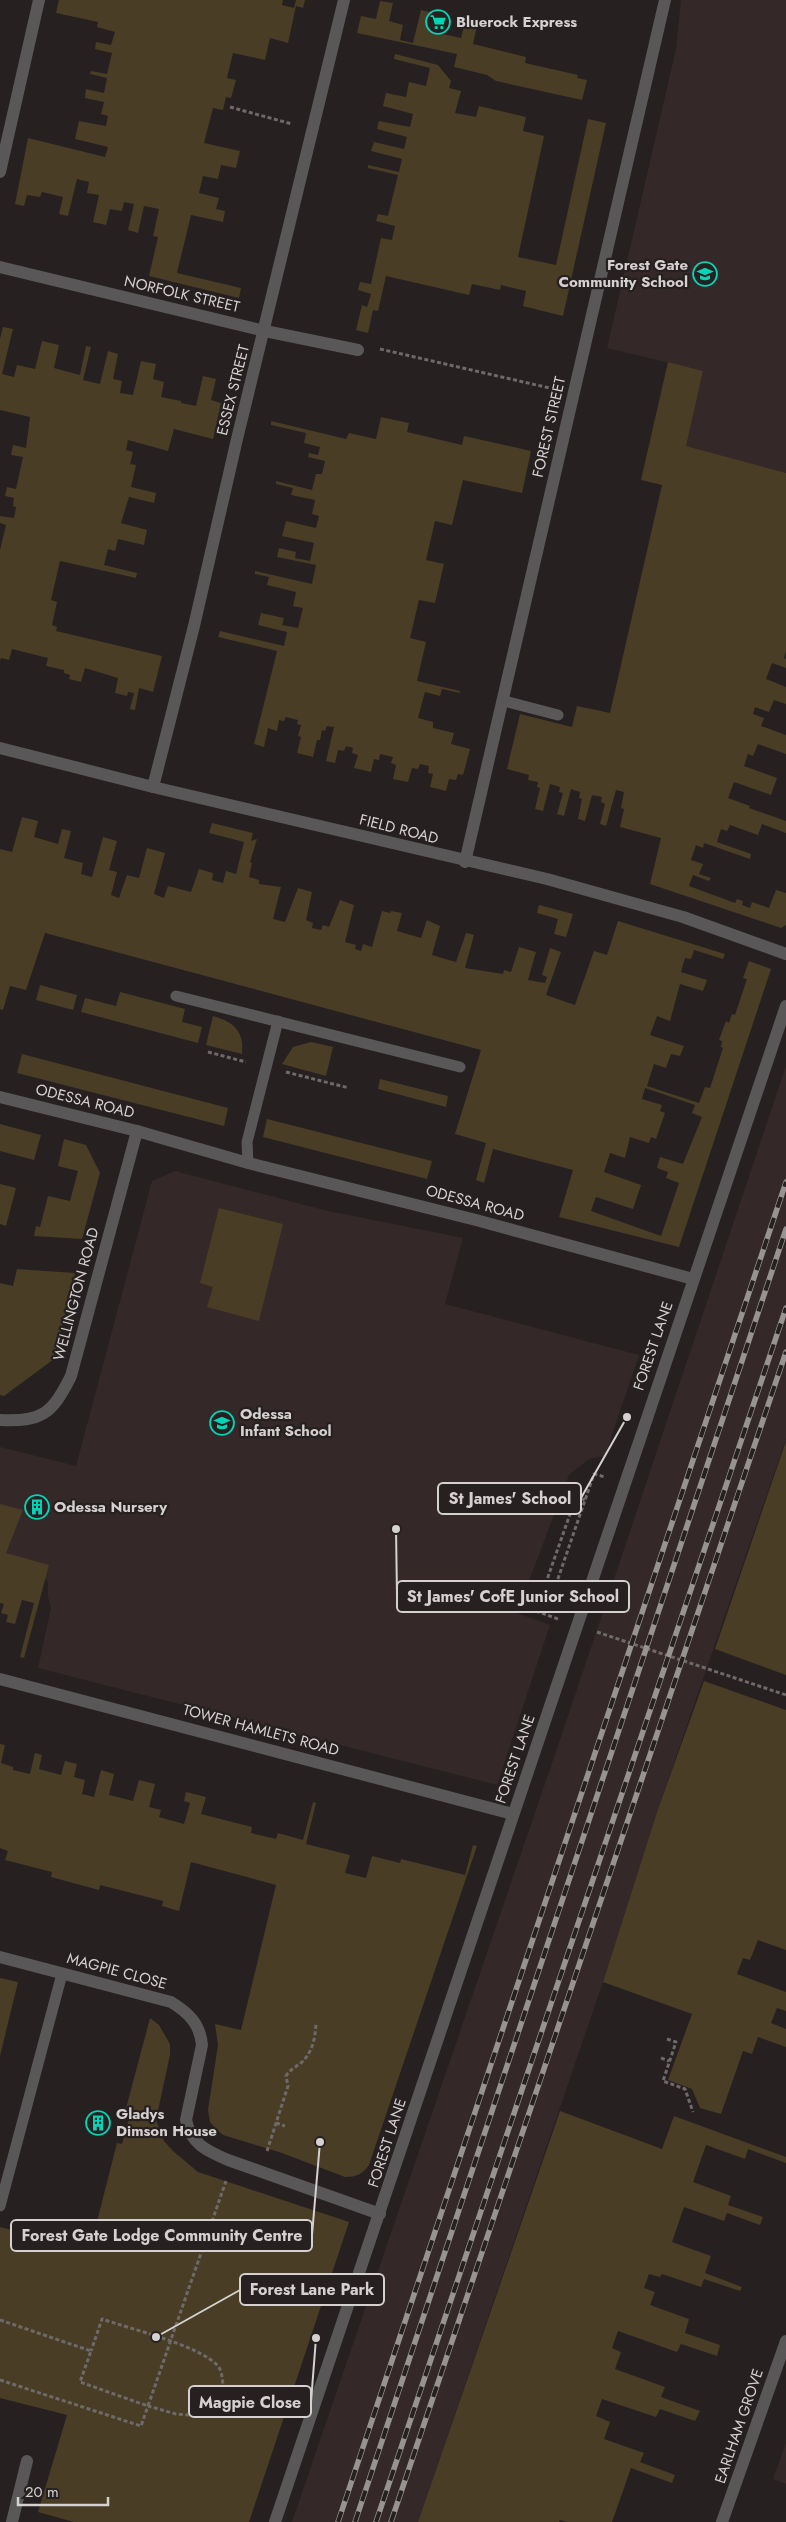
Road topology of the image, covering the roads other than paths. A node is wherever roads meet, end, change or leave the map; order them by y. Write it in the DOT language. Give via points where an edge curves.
graph roads {
  1 [pos="39,0"];
  2 [pos="344,0"];
  3 [pos="665,0"];
  4 [pos="0,172"];
  5 [pos="0,267"];
  6 [pos="264,331"];
  7 [pos="358,350"];
  8 [pos="504,701"];
  9 [pos="558,714"];
  10 [pos="0,748"];
  11 [pos="153,788"];
  12 [pos="465,862"];
  13 [pos="786,954"];
  14 [pos="176,996"];
  15 [pos="786,1006"];
  16 [pos="278,1021"];
  17 [pos="460,1067"];
  18 [pos="0,1097"];
  19 [pos="137,1131"];
  20 [pos="248,1162"];
  21 [pos="693,1279"];
  22 [pos="0,1420"];
  23 [pos="0,1679"];
  24 [pos="513,1814"];
  25 [pos="0,1957"];
  26 [pos="62,1974"];
  27 [pos="0,2206"];
  28 [pos="380,2214"];
  29 [pos="786,2341"];
  30 [pos="27,2461"];
  31 [pos="12,2522"];
  32 [pos="275,2522"];
  33 [pos="722,2522"];
  1 -- 4 [label="street"];
  2 -- 6 [label="street, ESSEX STREET"];
  3 -- 8 [label="street, FOREST STREET"];
  5 -- 6 [label="street, NORFOLK STREET"];
  6 -- 7 [label="street, NORFOLK STREET"];
  6 -- 11 [label="street, ESSEX STREET"];
  8 -- 9 [label="lane"];
  8 -- 12 [label="street, FOREST STREET"];
  10 -- 11 [label="street, FIELD ROAD"];
  11 -- 12 [label="street, FIELD ROAD"];
  12 -- 13 [label="street, FIELD ROAD" via="547,880 683,918"];
  14 -- 16 [label="lane"];
  15 -- 21 [label="street, FOREST LANE"];
  16 -- 17 [label="lane"];
  16 -- 20 [label="lane" via="247,1142"];
  18 -- 19 [label="street, ODESSA ROAD"];
  19 -- 20 [label="street, ODESSA ROAD"];
  19 -- 22 [label="street, WELLINGTON ROAD" via="71,1376 50,1410 30,1420"];
  20 -- 21 [label="street, ODESSA ROAD"];
  21 -- 24 [label="street, FOREST LANE"];
  23 -- 24 [label="street, TOWER HAMLETS ROAD"];
  24 -- 28 [label="street, FOREST LANE"];
  25 -- 26 [label="street, MAGPIE CLOSE"];
  26 -- 27 [label="lane"];
  26 -- 28 [label="street, MAGPIE CLOSE" via="171,2002 186,2011 196,2023 202,2046 186,2120 189,2132 204,2150"];
  28 -- 32 [label="street, FOREST LANE"];
  29 -- 33 [label="street, EARLHAM GROVE"];
  30 -- 31 [label="street"];
}
